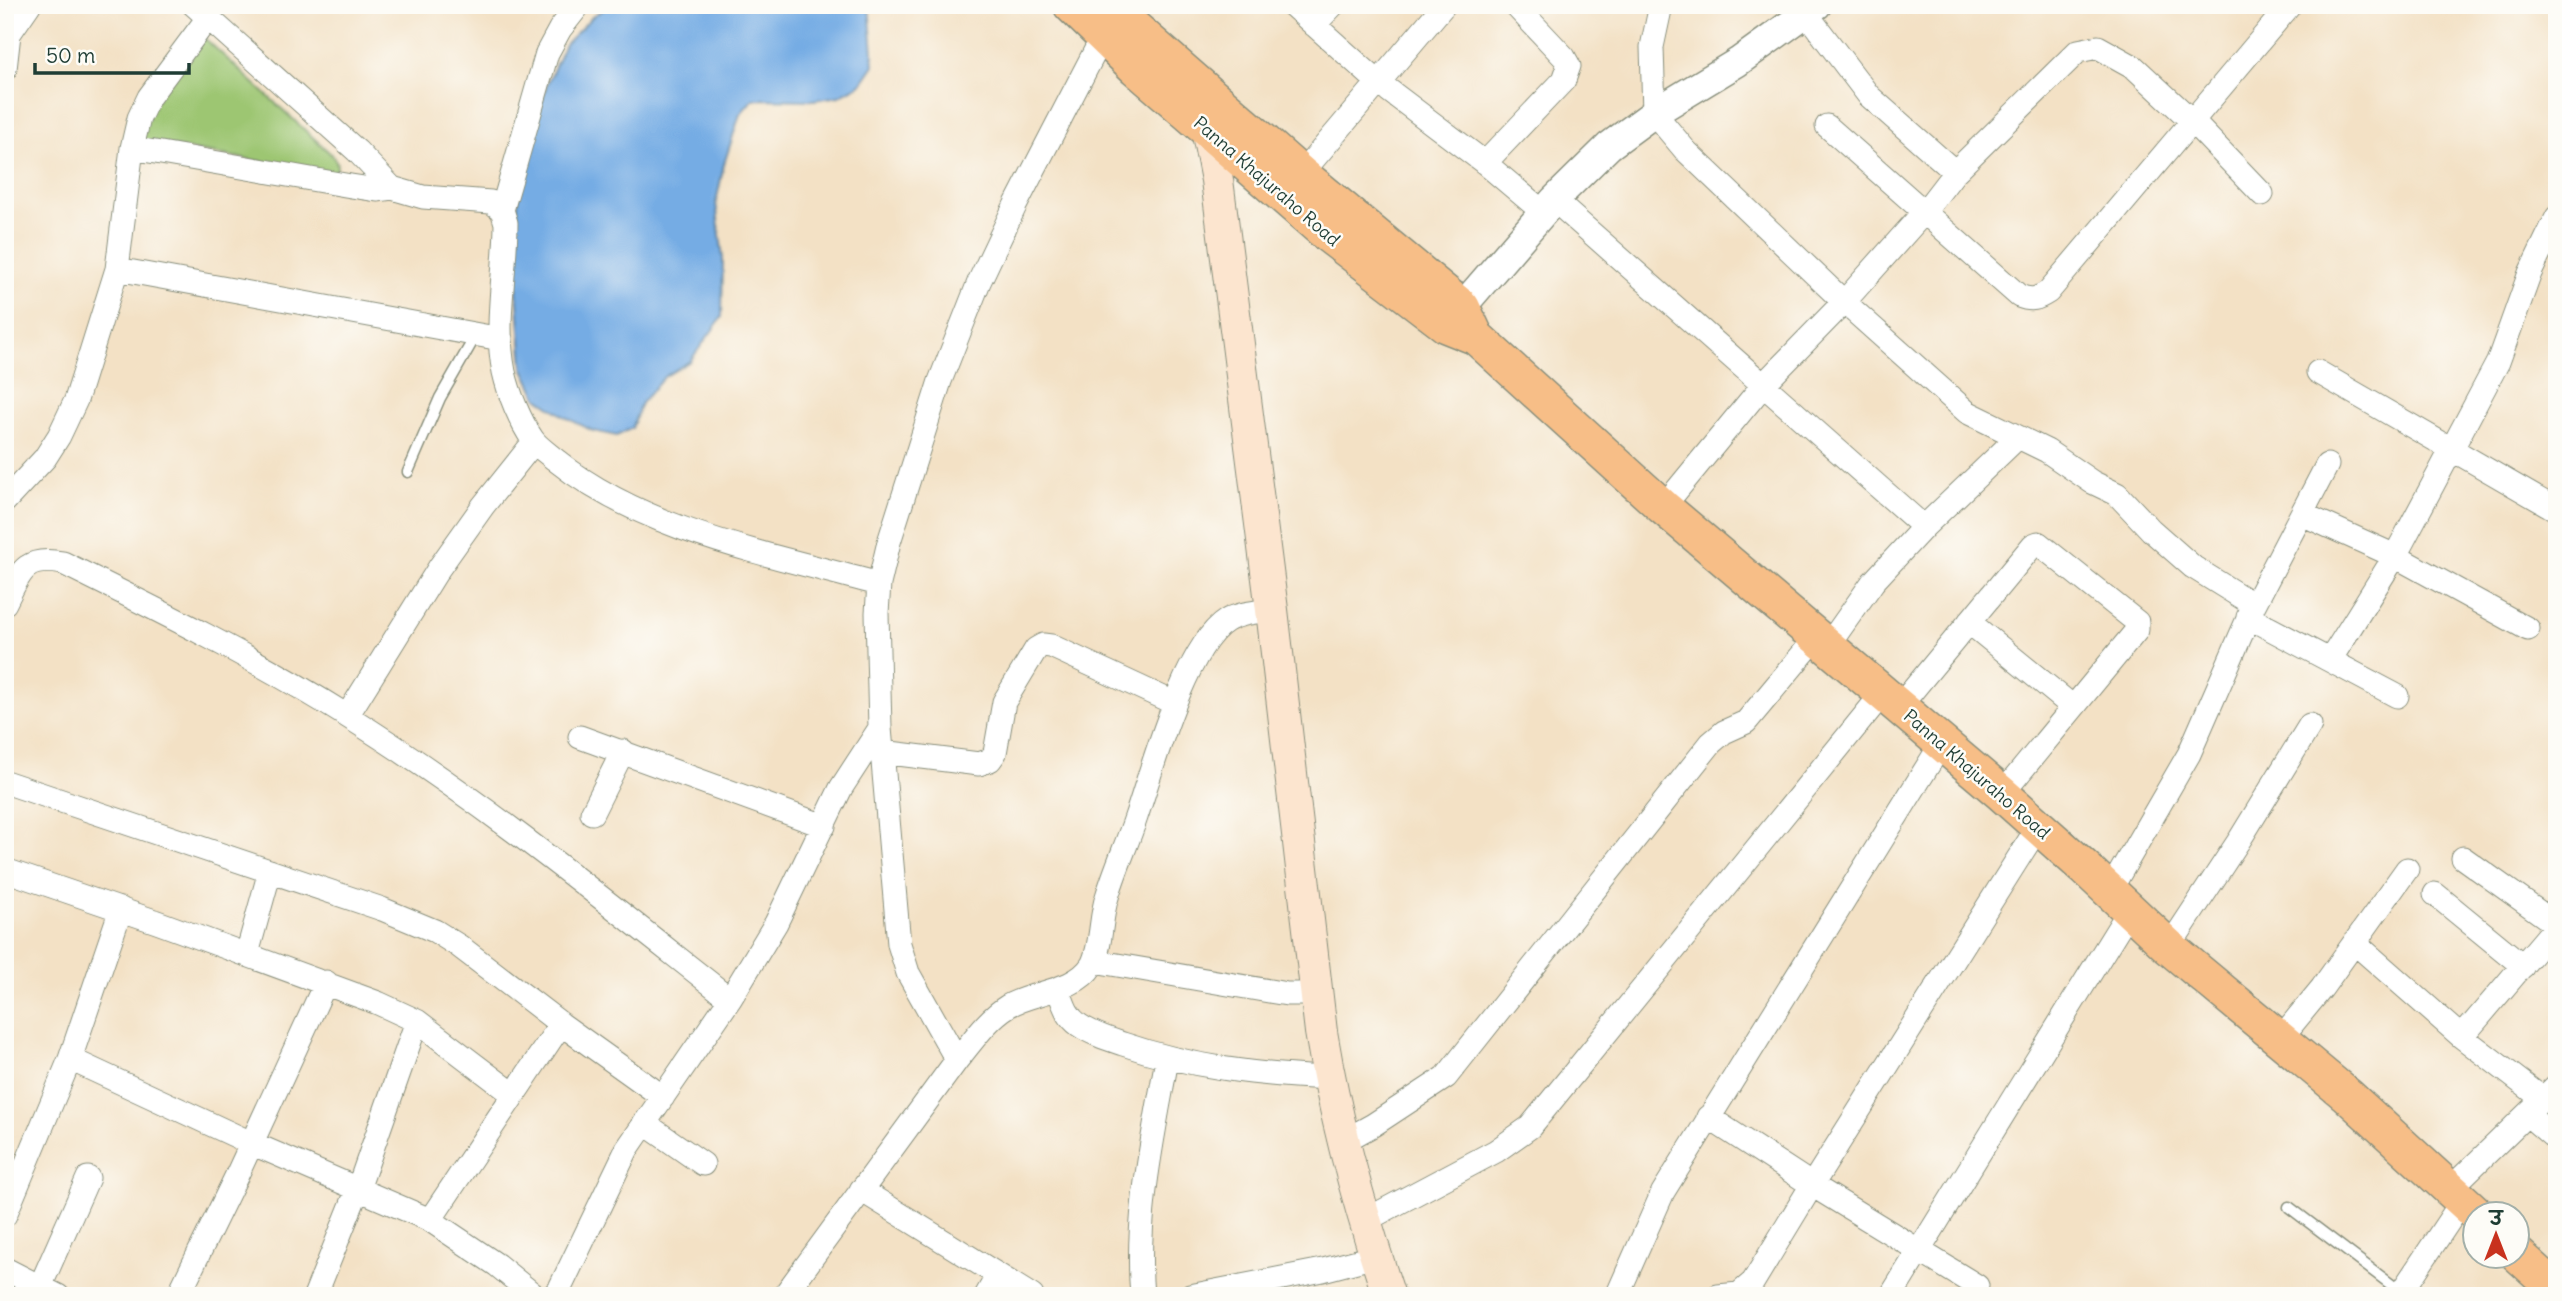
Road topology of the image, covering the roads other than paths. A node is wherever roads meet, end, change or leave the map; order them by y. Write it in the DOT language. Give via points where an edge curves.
graph roads {
  1 [pos="29,5"];
  2 [pos="579,5"];
  3 [pos="1071,5"];
  4 [pos="1292,5"];
  5 [pos="1333,5"];
  6 [pos="1444,5"];
  7 [pos="1516,5"];
  8 [pos="1661,5"];
  9 [pos="2290,5"];
  10 [pos="1811,9"];
  11 [pos="200,12"];
  12 [pos="1106,21"];
  13 [pos="1314,25"];
  14 [pos="7,33"];
  15 [pos="5,69"];
  16 [pos="1379,83"];
  17 [pos="1654,113"];
  18 [pos="2193,122"];
  19 [pos="1827,126"];
  20 [pos="1208,130"];
  21 [pos="132,148"];
  22 [pos="1485,163"];
  23 [pos="1955,172"];
  24 [pos="1301,174"];
  25 [pos="392,188"];
  26 [pos="2262,194"];
  27 [pos="1548,206"];
  28 [pos="502,210"];
  29 [pos="1925,211"];
  30 [pos="2557,217"];
  31 [pos="117,269"];
  32 [pos="1844,302"];
  33 [pos="1461,323"];
  34 [pos="476,335"];
  35 [pos="501,339"];
  36 [pos="2318,372"];
  37 [pos="1764,384"];
  38 [pos="2017,438"];
  39 [pos="534,442"];
  40 [pos="2451,449"];
  41 [pos="2327,465"];
  42 [pos="408,472"];
  43 [pos="5,501"];
  44 [pos="1663,507"];
  45 [pos="2557,510"];
  46 [pos="2302,514"];
  47 [pos="1924,527"];
  48 [pos="2395,556"];
  49 [pos="879,584"];
  50 [pos="5,603"];
  51 [pos="1272,610"];
  52 [pos="2251,611"];
  53 [pos="1969,622"];
  54 [pos="2528,629"];
  55 [pos="1821,643"];
  56 [pos="2330,660"];
  57 [pos="2398,696"];
  58 [pos="1891,700"];
  59 [pos="1174,703"];
  60 [pos="2073,707"];
  61 [pos="347,716"];
  62 [pos="2310,725"];
  63 [pos="880,728"];
  64 [pos="580,737"];
  65 [pos="1942,743"];
  66 [pos="623,751"];
  67 [pos="882,752"];
  68 [pos="5,782"];
  69 [pos="2002,794"];
  70 [pos="592,813"];
  71 [pos="824,826"];
  72 [pos="2038,827"];
  73 [pos="2463,858"];
  74 [pos="2407,869"];
  75 [pos="270,871"];
  76 [pos="6,873"];
  77 [pos="2435,894"];
  78 [pos="2119,902"];
  79 [pos="121,909"];
  80 [pos="2557,925"];
  81 [pos="2355,943"];
  82 [pos="2169,947"];
  83 [pos="247,954"];
  84 [pos="1094,961"];
  85 [pos="2523,965"];
  86 [pos="326,982"];
  87 [pos="1058,988"];
  88 [pos="1317,994"];
  89 [pos="730,999"];
  90 [pos="417,1021"];
  91 [pos="561,1024"];
  92 [pos="2462,1037"];
  93 [pos="2280,1039"];
  94 [pos="70,1059"];
  95 [pos="1167,1059"];
  96 [pos="957,1060"];
  97 [pos="1329,1078"];
  98 [pos="513,1094"];
  99 [pos="663,1097"];
  100 [pos="2543,1100"];
  101 [pos="1708,1117"];
  102 [pos="644,1122"];
  103 [pos="2557,1140"];
  104 [pos="1344,1141"];
  105 [pos="251,1143"];
  106 [pos="703,1164"];
  107 [pos="88,1178"];
  108 [pos="1812,1185"];
  109 [pos="358,1189"];
  110 [pos="861,1190"];
  111 [pos="2464,1200"];
  112 [pos="2460,1206"];
  113 [pos="2289,1207"];
  114 [pos="5,1215"];
  115 [pos="430,1220"];
  116 [pos="1366,1220"];
  117 [pos="1919,1250"];
  118 [pos="1376,1256"];
  119 [pos="2530,1266"];
  120 [pos="5,1269"];
  121 [pos="998,1275"];
  122 [pos="1977,1286"];
  123 [pos="2557,1290"];
  124 [pos="1235,1291"];
  125 [pos="45,1293"];
  126 [pos="2400,1294"];
  127 [pos="178,1296"];
  128 [pos="315,1296"];
  129 [pos="535,1296"];
  130 [pos="553,1296"];
  131 [pos="784,1296"];
  132 [pos="986,1296"];
  133 [pos="1032,1296"];
  134 [pos="1142,1296"];
  135 [pos="1190,1296"];
  136 [pos="1389,1296"];
  137 [pos="1617,1296"];
  138 [pos="1718,1296"];
  139 [pos="1891,1296"];
  1 -- 14 [label="street"];
  2 -- 28 [label="street" via="547,53"];
  3 -- 12 [label="main road, Panna Khajuraho Road"];
  4 -- 13 [label="street"];
  5 -- 13 [label="street"];
  6 -- 16 [label="street"];
  7 -- 22 [label="street" via="1569,66 1564,80"];
  8 -- 17 [label="street" via="1652,47"];
  9 -- 18 [label="street"];
  10 -- 17 [label="street" via="1738,62"];
  10 -- 23 [label="street" via="1869,96"];
  11 -- 21 [label="street" via="138,118"];
  11 -- 25 [label="street" via="357,150"];
  12 -- 20 [label="main road, Panna Khajuraho Road"];
  12 -- 24 [label="main road, Panna Khajuraho Road"];
  12 -- 49 [label="street" via="979,282 940,381"];
  13 -- 16 [label="street"];
  14 -- 15 [label="street"];
  16 -- 22 [label="street"];
  16 -- 24 [label="street"];
  17 -- 27 [label="street" via="1609,146"];
  17 -- 32 [label="street" via="1685,150"];
  18 -- 23 [label="street" via="2134,67 2098,47 2089,47 2063,64"];
  18 -- 26 [label="street"];
  18 -- 29 [label="street" via="2048,292 2037,299 2019,296"];
  19 -- 29 [label="street"];
  20 -- 33 [label="main road, Panna Khajuraho Road" via="1328,235"];
  20 -- 51 [label="main road"];
  21 -- 25 [label="street" via="351,186"];
  21 -- 31 [label="street"];
  22 -- 27 [label="street"];
  23 -- 29 [label="street"];
  24 -- 33 [label="main road, Panna Khajuraho Road"];
  25 -- 28 [label="street" via="423,197 491,202"];
  27 -- 33 [label="street"];
  27 -- 37 [label="street"];
  28 -- 35 [label="street" via="506,223"];
  29 -- 32 [label="street"];
  30 -- 40 [label="street" via="2530,273 2498,362"];
  31 -- 34 [label="street"];
  31 -- 43 [label="street" via="88,365 60,436"];
  32 -- 37 [label="street"];
  32 -- 38 [label="street" via="1967,412"];
  33 -- 44 [label="main road, Panna Khajuraho Road"];
  34 -- 35 [label="street"];
  34 -- 42 [label="lane" via="440,398"];
  35 -- 39 [label="street" via="504,372"];
  36 -- 40 [label="street"];
  37 -- 44 [label="street"];
  37 -- 47 [label="street"];
  38 -- 47 [label="street"];
  38 -- 52 [label="street" via="2117,494 2193,567"];
  39 -- 49 [label="street" via="606,494 649,514 708,536"];
  39 -- 61 [label="street" via="439,568"];
  40 -- 45 [label="street"];
  40 -- 48 [label="street"];
  41 -- 46 [label="street"];
  44 -- 55 [label="main road, Panna Khajuraho Road"];
  46 -- 48 [label="street"];
  46 -- 52 [label="street"];
  47 -- 55 [label="street"];
  48 -- 54 [label="street"];
  48 -- 56 [label="street"];
  49 -- 63 [label="street"];
  50 -- 61 [label="street" via="26,566 42,559 62,563 267,669"];
  51 -- 59 [label="street" via="1239,616 1210,636"];
  51 -- 88 [label="main road"];
  52 -- 56 [label="street"];
  52 -- 78 [label="street"];
  53 -- 58 [label="street"];
  53 -- 60 [label="street"];
  53 -- 60 [label="street" via="2033,545 2043,545 2064,562 2138,626"];
  55 -- 58 [label="main road, Panna Khajuraho Road"];
  55 -- 104 [label="street" via="1746,722 1711,743 1446,1077"];
  56 -- 57 [label="street"];
  58 -- 65 [label="main road, Panna Khajuraho Road"];
  58 -- 116 [label="street" via="1530,1127 1496,1151"];
  59 -- 67 [label="street" via="1043,645 1036,649 1004,702 990,760 979,764"];
  59 -- 84 [label="street" via="1106,899"];
  60 -- 69 [label="street"];
  61 -- 89 [label="street" via="525,839"];
  62 -- 82 [label="street"];
  63 -- 67 [label="street"];
  63 -- 71 [label="street" via="841,788"];
  64 -- 66 [label="street"];
  65 -- 69 [label="main road, Panna Khajuraho Road"];
  65 -- 101 [label="street"];
  66 -- 70 [label="street"];
  66 -- 71 [label="street"];
  67 -- 96 [label="street" via="899,944 908,973"];
  68 -- 75 [label="street"];
  69 -- 72 [label="main road, Panna Khajuraho Road"];
  71 -- 89 [label="street" via="776,923"];
  72 -- 78 [label="main road, Panna Khajuraho Road"];
  72 -- 108 [label="street"];
  73 -- 80 [label="street"];
  74 -- 81 [label="street"];
  75 -- 83 [label="street"];
  75 -- 91 [label="street" via="435,931"];
  76 -- 79 [label="street"];
  77 -- 85 [label="street"];
  78 -- 82 [label="main road, Panna Khajuraho Road"];
  78 -- 117 [label="street"];
  79 -- 83 [label="street"];
  79 -- 94 [label="street"];
  80 -- 85 [label="street"];
  81 -- 92 [label="street"];
  81 -- 93 [label="street"];
  82 -- 93 [label="main road, Panna Khajuraho Road"];
  83 -- 86 [label="street"];
  84 -- 87 [label="street" via="1085,975"];
  84 -- 88 [label="street" via="1287,994"];
  85 -- 92 [label="street"];
  86 -- 90 [label="street"];
  86 -- 105 [label="street"];
  87 -- 95 [label="street" via="1066,1011 1077,1024"];
  87 -- 96 [label="street" via="1005,1008"];
  88 -- 97 [label="main road"];
  89 -- 99 [label="street"];
  90 -- 98 [label="street"];
  90 -- 109 [label="street"];
  91 -- 98 [label="street"];
  91 -- 99 [label="street"];
  92 -- 100 [label="street"];
  93 -- 111 [label="main road, Panna Khajuraho Road"];
  94 -- 105 [label="street"];
  94 -- 114 [label="street"];
  95 -- 97 [label="street" via="1273,1076"];
  95 -- 134 [label="street" via="1142,1195"];
  96 -- 110 [label="street"];
  97 -- 104 [label="main road"];
  98 -- 115 [label="street"];
  99 -- 102 [label="street"];
  100 -- 103 [label="street"];
  100 -- 111 [label="street"];
  101 -- 108 [label="street"];
  101 -- 137 [label="street" via="1663,1192"];
  102 -- 106 [label="street"];
  102 -- 130 [label="street"];
  104 -- 116 [label="main road"];
  105 -- 109 [label="street"];
  105 -- 127 [label="street"];
  107 -- 125 [label="street"];
  108 -- 117 [label="street"];
  108 -- 138 [label="street" via="1753,1282 1739,1293"];
  109 -- 115 [label="street"];
  109 -- 128 [label="street"];
  110 -- 121 [label="street"];
  110 -- 131 [label="street"];
  112 -- 126 [label="street"];
  113 -- 126 [label="lane"];
  115 -- 129 [label="street"];
  116 -- 118 [label="main road"];
  117 -- 122 [label="street"];
  117 -- 139 [label="street"];
  118 -- 124 [label="street"];
  118 -- 136 [label="main road"];
  119 -- 123 [label="main road"];
  120 -- 125 [label="street"];
  121 -- 132 [label="street"];
  121 -- 133 [label="street"];
  124 -- 135 [label="street"];
}
